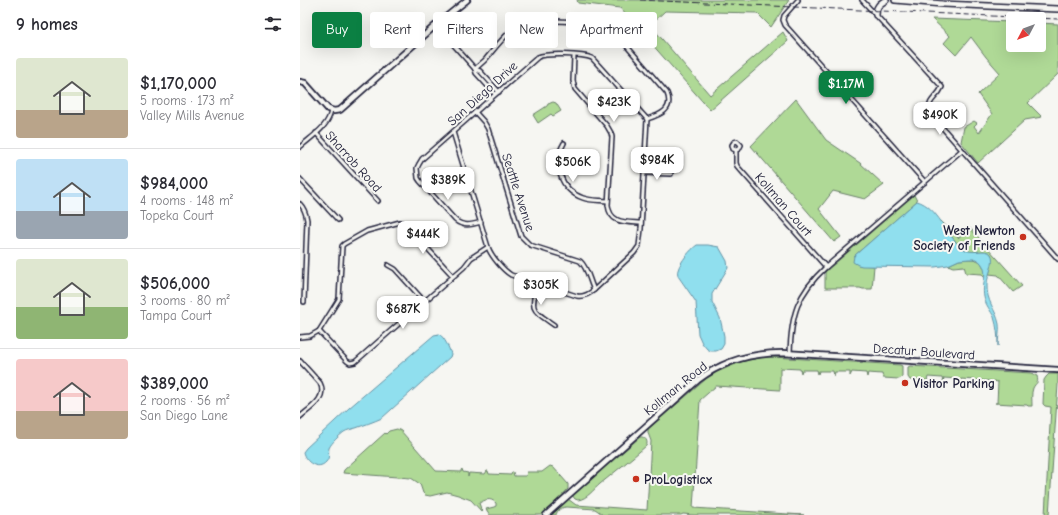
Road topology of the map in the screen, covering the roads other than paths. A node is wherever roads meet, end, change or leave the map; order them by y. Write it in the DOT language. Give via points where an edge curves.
graph roads {
  1 [pos="468,0"];
  2 [pos="798,0"];
  3 [pos="862,0"];
  4 [pos="886,0"];
  5 [pos="895,0"];
  6 [pos="1058,9"];
  7 [pos="453,12"];
  8 [pos="876,15"];
  9 [pos="433,28"];
  10 [pos="456,48"];
  11 [pos="574,56"];
  12 [pos="475,69"];
  13 [pos="300,82"];
  14 [pos="498,92"];
  15 [pos="495,94"];
  16 [pos="331,110"];
  17 [pos="475,112"];
  18 [pos="647,119"];
  19 [pos="453,132"];
  20 [pos="316,134"];
  21 [pos="564,143"];
  22 [pos="300,147"];
  23 [pos="736,150"];
  24 [pos="962,150"];
  25 [pos="644,173"];
  26 [pos="671,174"];
  27 [pos="300,179"];
  28 [pos="925,182"];
  29 [pos="608,201"];
  30 [pos="378,202"];
  31 [pos="300,204"];
  32 [pos="338,220"];
  33 [pos="481,222"];
  34 [pos="641,222"];
  35 [pos="488,247"];
  36 [pos="1058,259"];
  37 [pos="388,266"];
  38 [pos="826,268"];
  39 [pos="453,276"];
  40 [pos="538,283"];
  41 [pos="300,284"];
  42 [pos="304,288"];
  43 [pos="594,290"];
  44 [pos="424,301"];
  45 [pos="304,302"];
  46 [pos="554,325"];
  47 [pos="319,331"];
  48 [pos="300,337"];
  49 [pos="790,354"];
  50 [pos="300,361"];
  51 [pos="1058,370"];
  52 [pos="300,417"];
  53 [pos="546,515"];
  1 -- 7 [label="street"];
  2 -- 28 [label="street" via="784,16 785,25"];
  3 -- 8 [label="street"];
  4 -- 8 [label="main road" via="876,9"];
  5 -- 6 [label="main road"];
  8 -- 24 [label="street" via="942,87 929,105 929,109"];
  9 -- 16 [label="street" via="341,109"];
  10 -- 12 [label="street"];
  11 -- 14 [label="street, San Diego Drive" via="547,54 538,57"];
  11 -- 18 [label="street, San Diego Drive" via="595,60"];
  11 -- 29 [label="street" via="574,88 608,126 612,137"];
  12 -- 14 [label="street" via="480,70"];
  12 -- 15 [label="street"];
  12 -- 18 [label="street" via="500,42 526,21 598,22 612,29 666,91 669,99 667,109"];
  13 -- 16 [label="street"];
  14 -- 15 [label="street, San Diego Drive"];
  15 -- 17 [label="street, San Diego Drive"];
  16 -- 20 [label="street" via="327,121"];
  17 -- 19 [label="street, San Diego Drive"];
  17 -- 43 [label="street, Seattle Avenue" via="488,129 521,236 530,245 580,261"];
  18 -- 25 [label="street"];
  19 -- 33 [label="street"];
  19 -- 33 [label="street, San Diego Drive" via="421,160 418,165 418,176 458,222 467,226"];
  20 -- 22 [label="street"];
  20 -- 30 [label="street, Sharrob Road"];
  21 -- 29 [label="street" via="558,168 566,186 582,198"];
  23 -- 38 [label="street, Kollman Court" via="737,166"];
  24 -- 28 [label="street"];
  24 -- 36 [label="street"];
  25 -- 26 [label="street"];
  25 -- 34 [label="street"];
  27 -- 32 [label="street"];
  28 -- 38 [label="street"];
  29 -- 34 [label="street" via="610,215 616,220"];
  31 -- 42 [label="street" via="306,214"];
  33 -- 35 [label="street"];
  34 -- 43 [label="street" via="638,249"];
  35 -- 39 [label="street" via="471,258"];
  35 -- 40 [label="street" via="491,254 511,275"];
  37 -- 44 [label="street" via="395,269"];
  38 -- 49 [label="street" via="808,287 798,305 793,318"];
  39 -- 44 [label="street"];
  39 -- 47 [label="street" via="404,223 366,231 342,246 340,298"];
  40 -- 43 [label="street" via="577,296 584,296"];
  40 -- 46 [label="street" via="533,299 534,308"];
  41 -- 42 [label="street"];
  42 -- 45 [label="street"];
  44 -- 47 [label="street" via="354,363 347,361"];
  47 -- 48 [label="street" via="310,336"];
  49 -- 51 [label="street, Decatur Boulevard"];
  49 -- 53 [label="street, Kollman Road" via="768,353 750,356 727,363 709,373"];
  50 -- 52 [label="street" via="320,383 322,393 318,401"];
}
